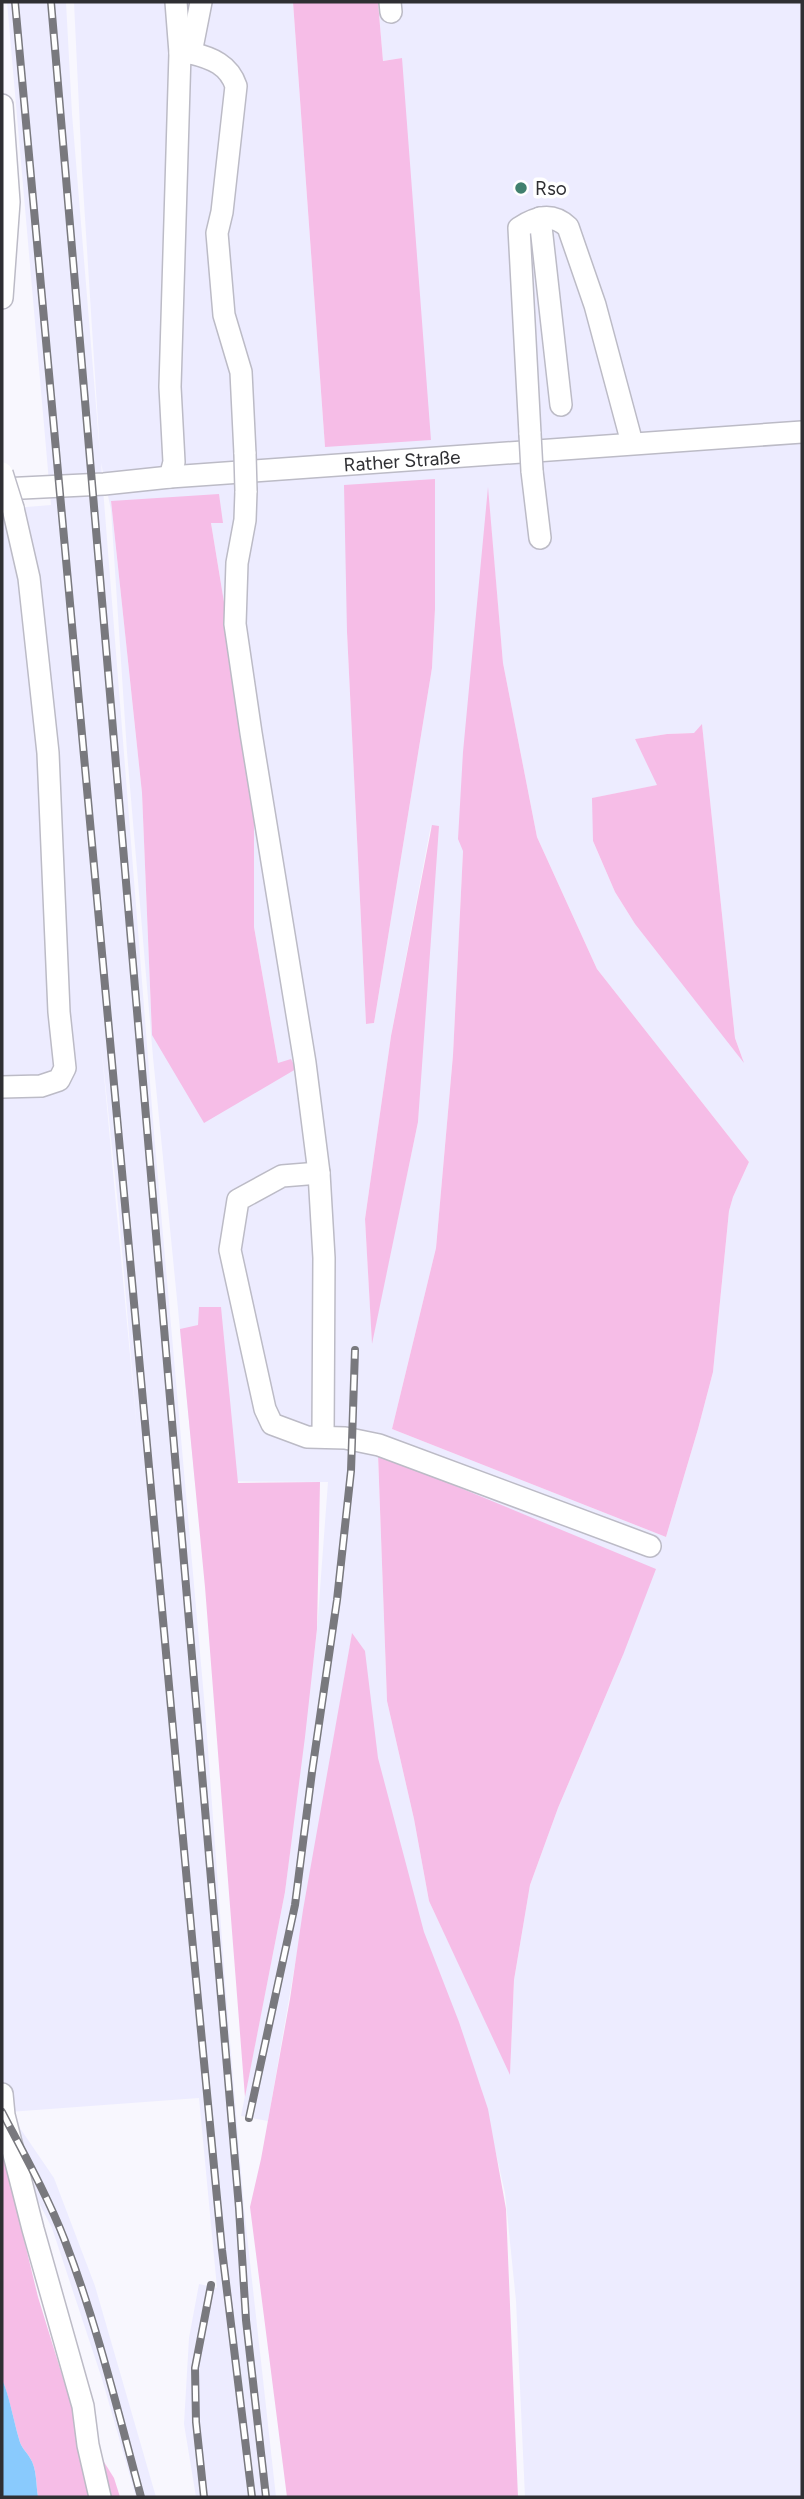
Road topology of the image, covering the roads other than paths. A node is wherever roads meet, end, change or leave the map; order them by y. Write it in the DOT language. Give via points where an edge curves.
graph roads {
  1 [pos="176,2"];
  2 [pos="201,2"];
  3 [pos="186,53"];
  4 [pos="2,105"];
  5 [pos="540,218"];
  6 [pos="2,298"];
  7 [pos="561,405"];
  8 [pos="802,432"];
  9 [pos="632,443"];
  10 [pos="2,473"];
  11 [pos="170,477"];
  12 [pos="2,489"];
  13 [pos="540,538"];
  14 [pos="2,1087"];
  15 [pos="319,1173"];
  16 [pos="323,1436"];
  17 [pos="650,1546"];
  18 [pos="2,2094"];
  19 [pos="100,2497"];
  1 -- 3 [label="street"];
  2 -- 3 [label="street"];
  3 -- 11 [label="street"];
  3 -- 15 [label="street, bridge" via="208,57 231,71 236,86 217,233 224,315 241,372 245,454 235,624"];
  4 -- 6 [label="street" via="9,202"];
  5 -- 7 [label="street"];
  5 -- 9 [label="street" via="561,220 568,227 595,305"];
  5 -- 13 [label="street, bridge" via="519,228"];
  8 -- 9 [label="street, Rather Straße"];
  9 -- 11 [label="street, Rather Straße"];
  10 -- 14 [label="street, bridge" via="29,578 48,752 65,1068 59,1080 41,1086"];
  11 -- 12 [label="street, Rather Straße"];
  15 -- 16 [label="street" via="324,1258"];
  15 -- 16 [label="street" via="282,1176 238,1200 230,1250 272,1424 307,1437"];
  16 -- 17 [label="street" via="379,1445"];
  18 -- 19 [label="street" via="33,2228 83,2406"];
}
